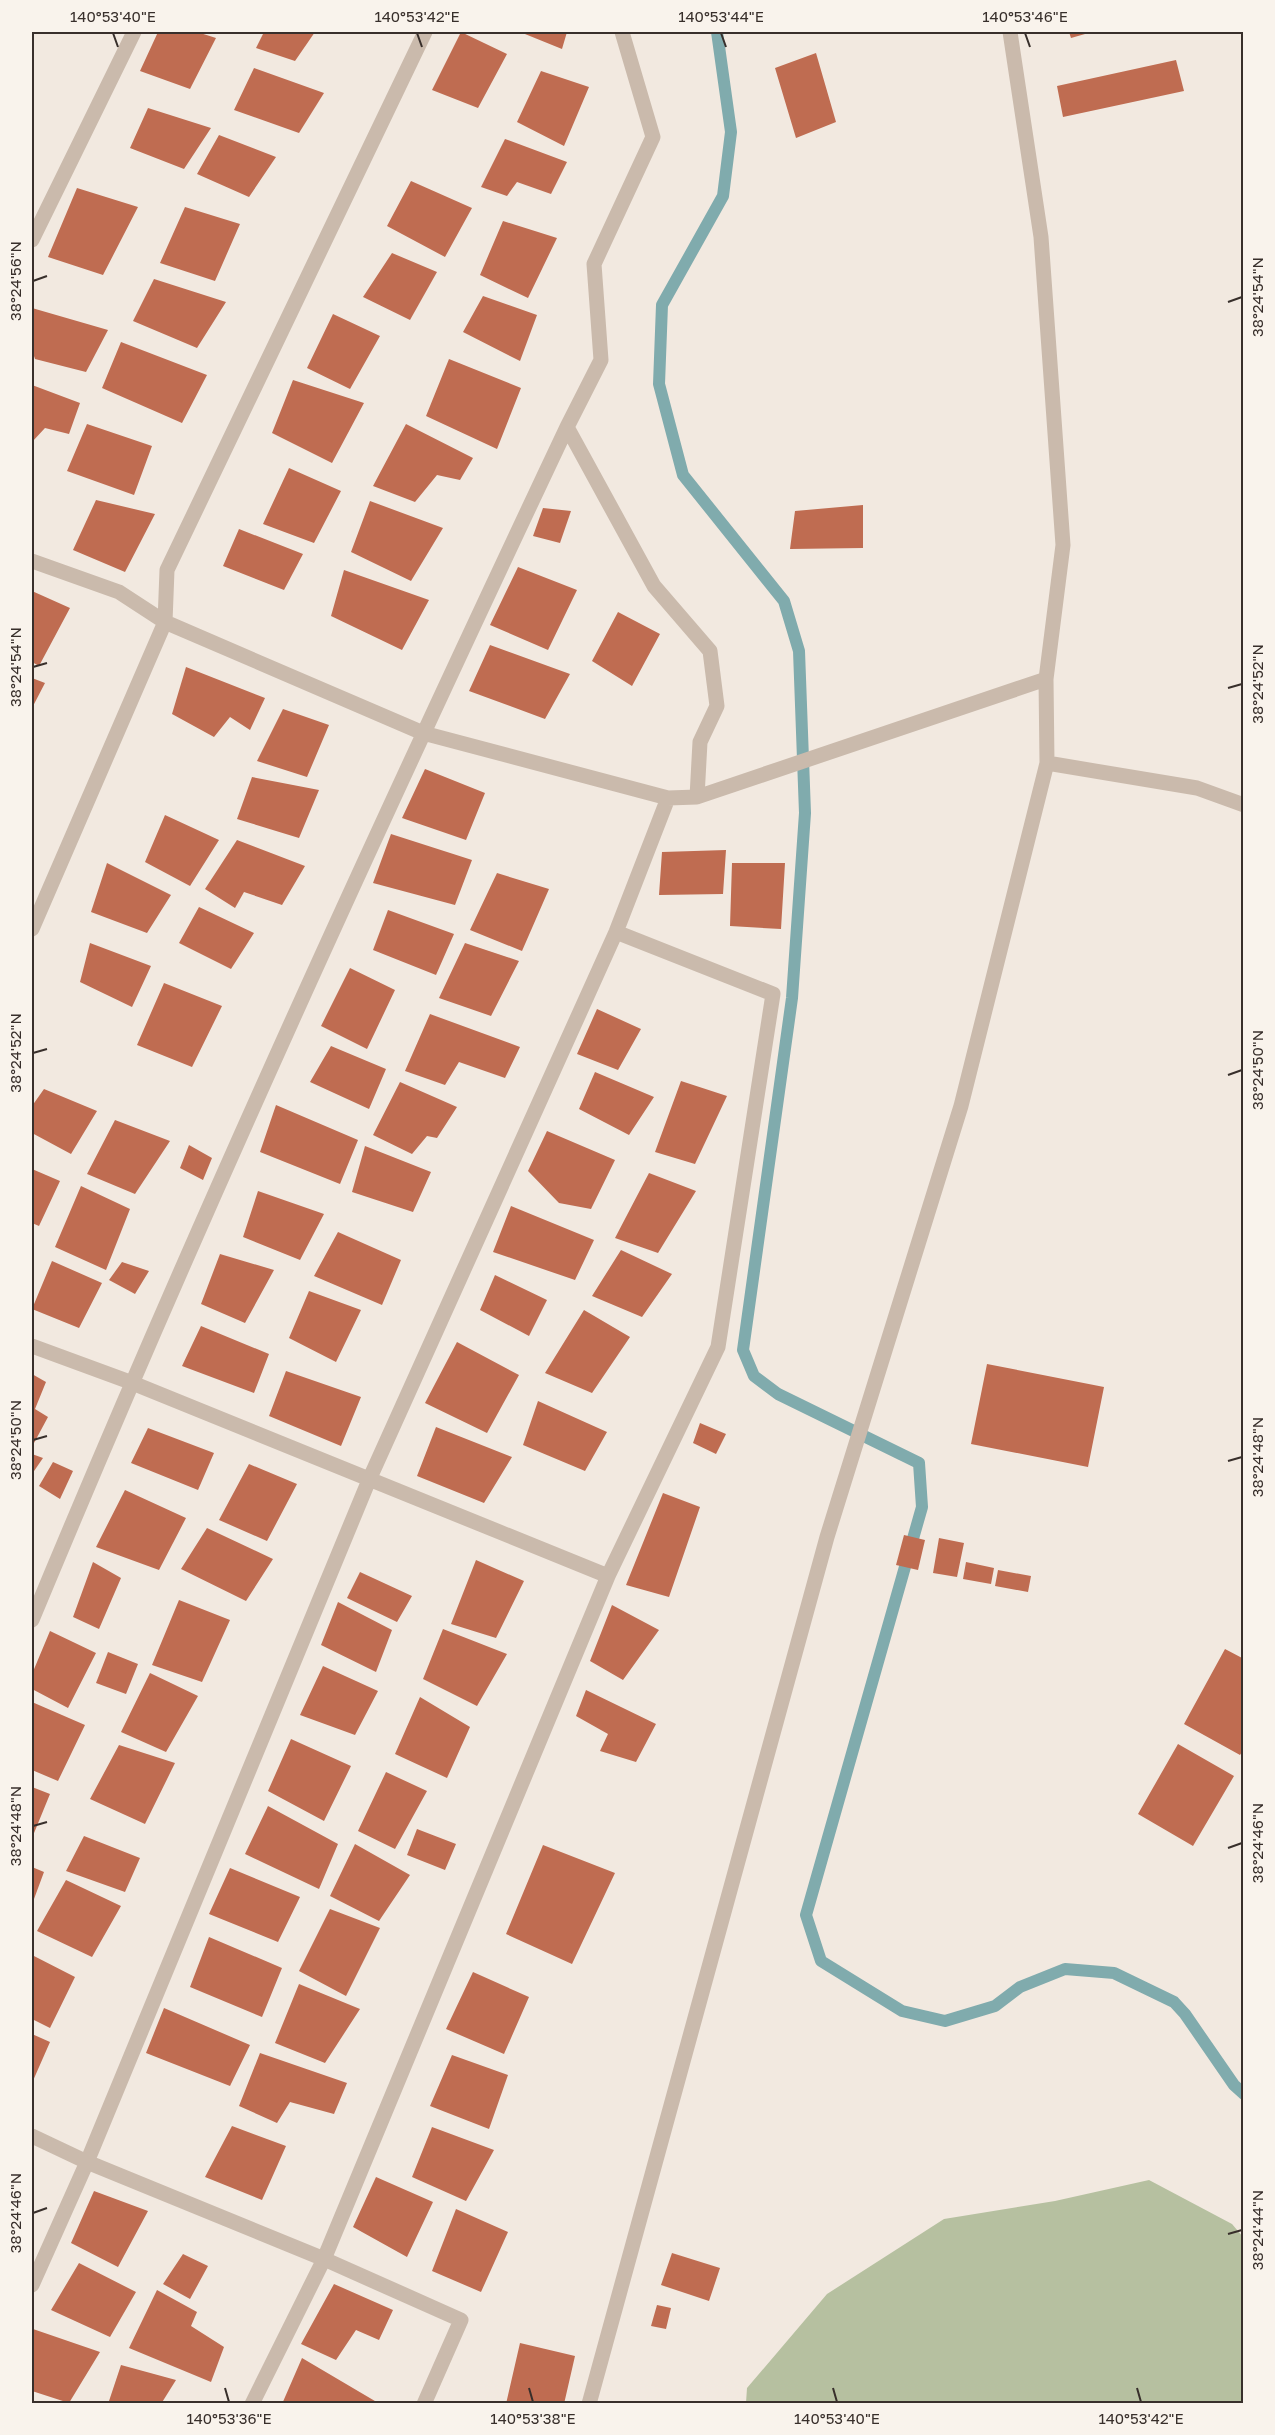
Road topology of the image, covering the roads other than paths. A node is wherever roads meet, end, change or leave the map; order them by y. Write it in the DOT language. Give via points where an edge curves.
graph roads {
  1 [pos="134,32"];
  2 [pos="425,32"];
  3 [pos="621,32"];
  4 [pos="1010,32"];
  5 [pos="32,240"];
  6 [pos="567,427"];
  7 [pos="32,561"];
  8 [pos="165,622"];
  9 [pos="1046,679"];
  10 [pos="423,733"];
  11 [pos="1047,763"];
  12 [pos="697,797"];
  13 [pos="668,798"];
  14 [pos="1244,805"];
  15 [pos="32,929"];
  16 [pos="616,932"];
  17 [pos="32,1346"];
  18 [pos="130,1382"];
  19 [pos="369,1480"];
  20 [pos="608,1576"];
  21 [pos="32,1620"];
  22 [pos="32,2136"];
  23 [pos="87,2162"];
  24 [pos="324,2259"];
  25 [pos="32,2285"];
  26 [pos="252,2403"];
  27 [pos="424,2403"];
  28 [pos="589,2403"];
  1 -- 5 [label="street"];
  2 -- 8 [label="street" via="167,570"];
  3 -- 6 [label="street" via="653,137 594,264 601,360"];
  4 -- 9 [label="street" via="1041,237 1063,545"];
  6 -- 10 [label="street"];
  6 -- 12 [label="street" via="654,586 710,651 717,705 700,742"];
  7 -- 8 [label="street" via="119,592"];
  8 -- 10 [label="street"];
  8 -- 15 [label="street"];
  9 -- 11 [label="street"];
  9 -- 12 [label="street"];
  10 -- 13 [label="street"];
  10 -- 18 [label="street"];
  11 -- 14 [label="street" via="1197,788"];
  11 -- 28 [label="street" via="961,1106 826,1537"];
  12 -- 13 [label="street"];
  13 -- 16 [label="street"];
  16 -- 19 [label="street"];
  16 -- 20 [label="street" via="774,994 718,1347"];
  17 -- 18 [label="street"];
  18 -- 19 [label="street"];
  18 -- 21 [label="street"];
  19 -- 20 [label="street"];
  19 -- 23 [label="street"];
  20 -- 24 [label="street"];
  22 -- 23 [label="street"];
  23 -- 24 [label="street"];
  23 -- 25 [label="street"];
  24 -- 26 [label="street"];
  24 -- 27 [label="street" via="461,2320"];
}
